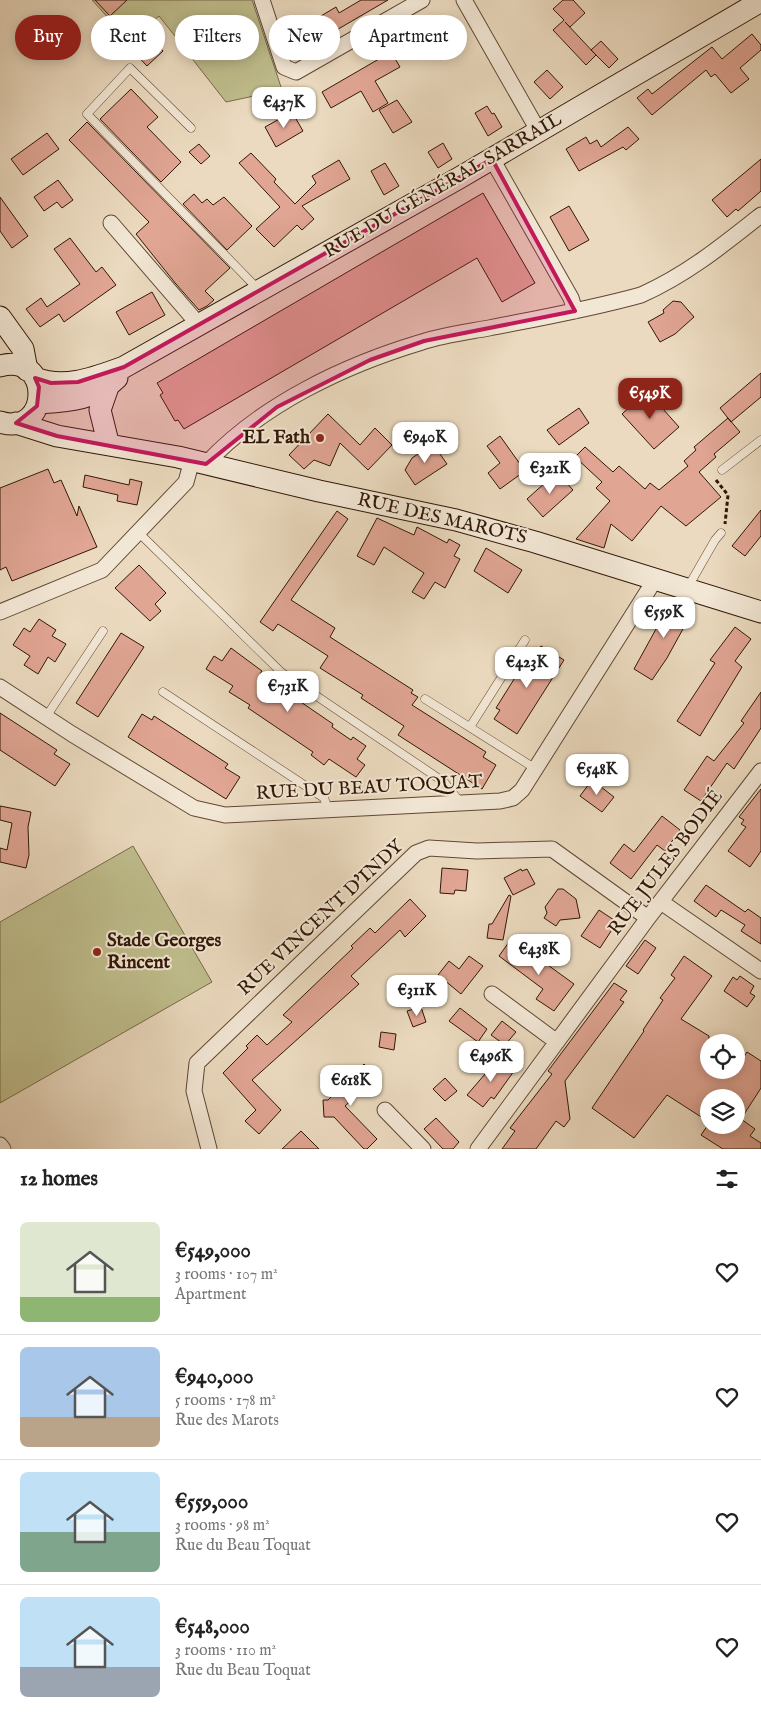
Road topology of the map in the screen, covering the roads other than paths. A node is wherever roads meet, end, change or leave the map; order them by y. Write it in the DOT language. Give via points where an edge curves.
graph roads {
  1 [pos="262,0"];
  2 [pos="422,0"];
  3 [pos="464,0"];
  4 [pos="761,2"];
  5 [pos="191,128"];
  6 [pos="539,132"];
  7 [pos="492,159"];
  8 [pos="761,215"];
  9 [pos="111,223"];
  10 [pos="260,291"];
  11 [pos="575,311"];
  12 [pos="4,323"];
  13 [pos="200,326"];
  14 [pos="0,362"];
  15 [pos="0,366"];
  16 [pos="124,367"];
  17 [pos="31,374"];
  18 [pos="108,387"];
  19 [pos="38,405"];
  20 [pos="8,422"];
  21 [pos="761,440"];
  22 [pos="112,442"];
  23 [pos="199,462"];
  24 [pos="722,470"];
  25 [pos="139,532"];
  26 [pos="721,533"];
  27 [pos="656,578"];
  28 [pos="687,588"];
  29 [pos="0,612"];
  30 [pos="761,612"];
  31 [pos="103,631"];
  32 [pos="525,640"];
  33 [pos="0,687"];
  34 [pos="163,692"];
  35 [pos="425,698"];
  36 [pos="46,717"];
  37 [pos="470,728"];
  38 [pos="536,769"];
  39 [pos="761,771"];
  40 [pos="461,804"];
  41 [pos="329,811"];
  42 [pos="661,902"];
  43 [pos="648,918"];
  44 [pos="761,971"];
  45 [pos="492,994"];
  46 [pos="557,1042"];
  47 [pos="385,1110"];
  48 [pos="0,1145"];
  49 [pos="3,1149"];
  50 [pos="209,1149"];
  51 [pos="423,1149"];
  52 [pos="478,1149"];
  1 -- 2 [label="street" via="284,67 296,72"];
  3 -- 6 [label="street"];
  4 -- 6 [label="street, RUE DU GÉNÉRAL SARRAIL"];
  5 -- 10 [label="lane" via="130,68 86,114"];
  6 -- 7 [label="street, RUE DU GÉNÉRAL SARRAIL"];
  7 -- 10 [label="street, RUE DU GÉNÉRAL SARRAIL"];
  7 -- 11 [label="street" via="571,298"];
  8 -- 11 [label="street" via="714,254 671,282 641,295"];
  9 -- 13 [label="street"];
  10 -- 13 [label="street, RUE DU GÉNÉRAL SARRAIL"];
  11 -- 23 [label="street" via="424,341 392,352 325,380 277,407"];
  12 -- 14 [label="street" via="6,350"];
  12 -- 17 [label="street" via="26,355"];
  13 -- 16 [label="street, RUE DU GÉNÉRAL SARRAIL"];
  15 -- 17 [label="street, RUE DU GÉNÉRAL SARRAIL" via="18,365"];
  16 -- 17 [label="street, RUE DU GÉNÉRAL SARRAIL" via="78,382 51,383"];
  16 -- 18 [label="street, RUE DU GÉNÉRAL SARRAIL"];
  17 -- 19 [label="street" via="39,387"];
  18 -- 19 [label="street" via="70,401"];
  18 -- 22 [label="street, RUE DU GÉNÉRAL SARRAIL" via="100,410"];
  19 -- 20 [label="street" via="32,414"];
  19 -- 22 [label="street, RUE DES MAROTS" via="46,419 52,422"];
  20 -- 22 [label="street, RUE DES MAROTS" via="57,436"];
  21 -- 24 [label="lane"];
  22 -- 23 [label="street, RUE DES MAROTS"];
  23 -- 25 [label="street" via="186,482"];
  23 -- 27 [label="street, RUE DES MAROTS" via="456,520"];
  25 -- 29 [label="street" via="102,570"];
  25 -- 40 [label="lane" via="281,672 444,782"];
  26 -- 28 [label="lane"];
  27 -- 28 [label="street, RUE DES MAROTS"];
  27 -- 38 [label="street, RUE DU BEAU TOQUAT"];
  28 -- 30 [label="street, RUE DES MAROTS"];
  31 -- 36 [label="lane"];
  32 -- 37 [label="lane"];
  33 -- 36 [label="street, RUE DU BEAU TOQUAT"];
  34 -- 41 [label="lane" via="324,798"];
  35 -- 37 [label="lane"];
  36 -- 41 [label="street, RUE DU BEAU TOQUAT" via="194,808 225,815"];
  37 -- 38 [label="lane"];
  38 -- 40 [label="street, RUE DU BEAU TOQUAT" via="513,798"];
  39 -- 42 [label="street, RUE JULES BODIÉ"];
  40 -- 41 [label="street, RUE DU BEAU TOQUAT"];
  42 -- 43 [label="street, RUE JULES BODIÉ"];
  42 -- 44 [label="street"];
  43 -- 46 [label="street, RUE JULES BODIÉ"];
  43 -- 50 [label="street, RUE VINCENT D'INDY" via="552,849 477,851 429,848 416,853 197,1063 194,1091"];
  45 -- 46 [label="street"];
  46 -- 52 [label="street, RUE JULES BODIÉ"];
  47 -- 51 [label="street"];
  48 -- 49 [label="street"];
}
